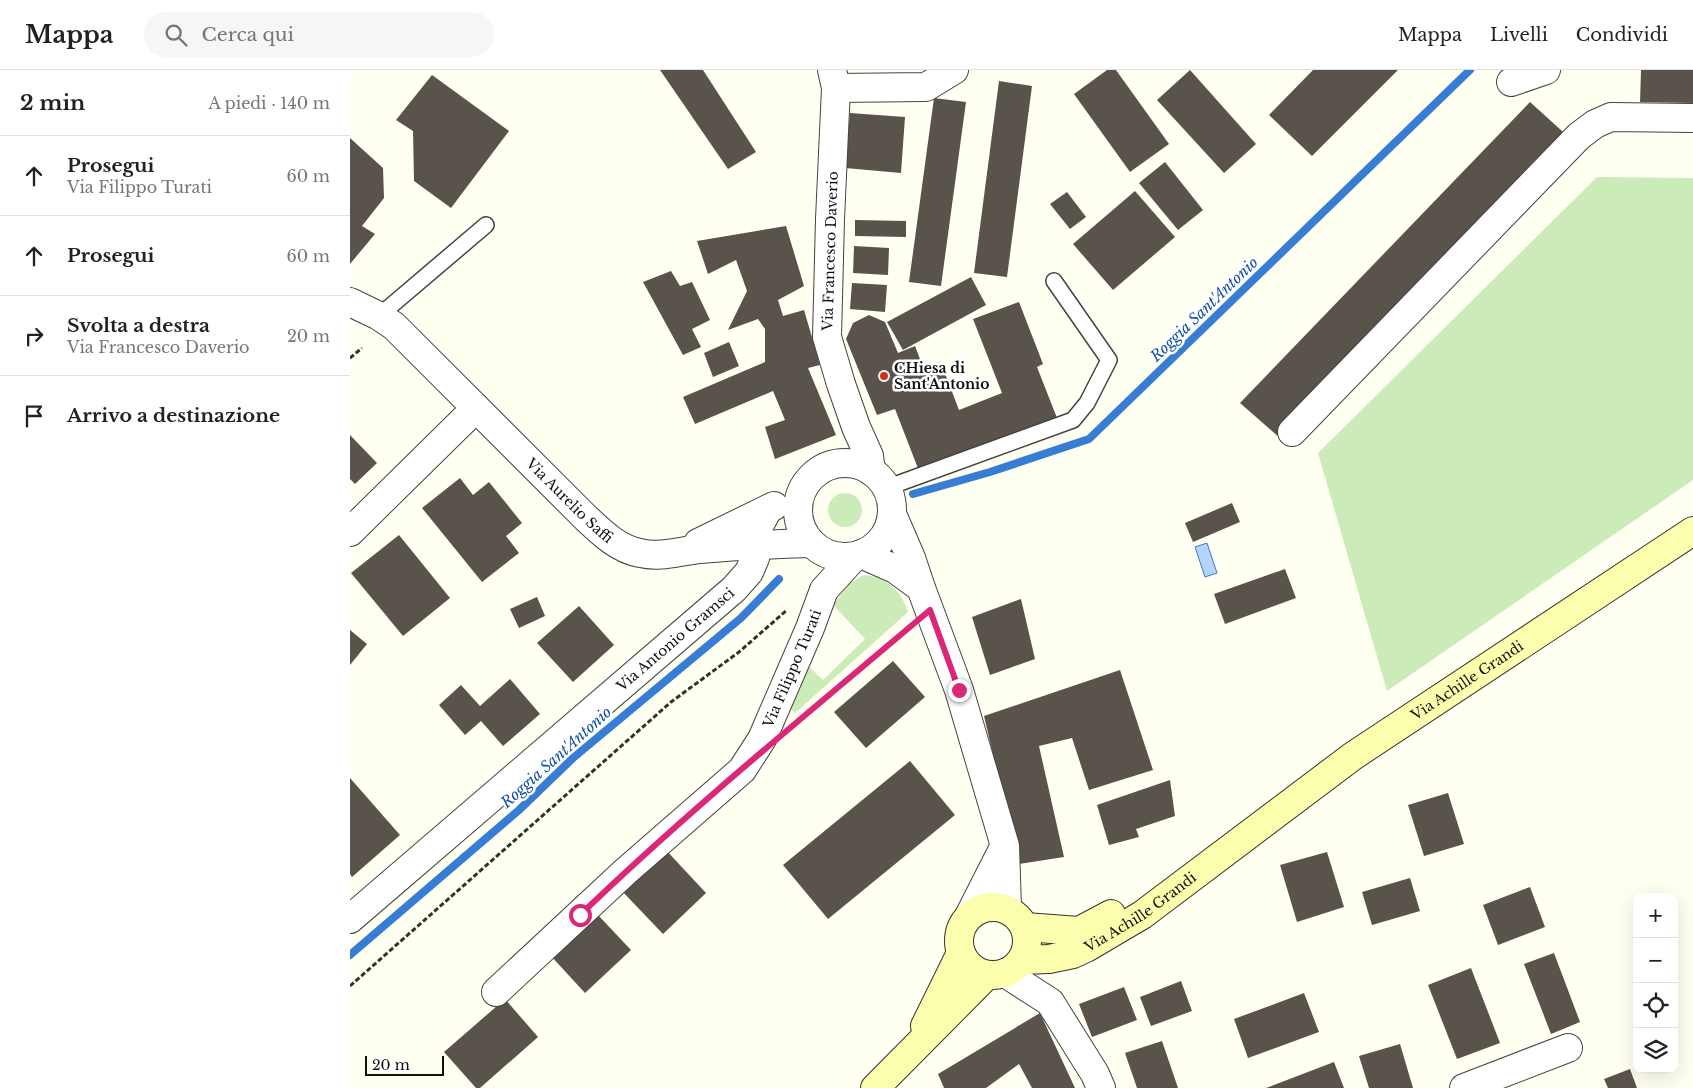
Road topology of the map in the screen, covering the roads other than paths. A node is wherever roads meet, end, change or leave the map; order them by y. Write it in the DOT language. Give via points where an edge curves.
graph roads {
  1 [pos="954,70"];
  2 [pos="1546,70"];
  3 [pos="834,79"];
  4 [pos="1511,82"];
  5 [pos="1693,118"];
  6 [pos="486,225"];
  7 [pos="1054,281"];
  8 [pos="350,302"];
  9 [pos="379,316"];
  10 [pos="476,408"];
  11 [pos="856,427"];
  12 [pos="1292,432"];
  13 [pos="842,463"];
  14 [pos="883,491"];
  15 [pos="801,493"];
  16 [pos="768,509"];
  17 [pos="1693,530"];
  18 [pos="350,532"];
  19 [pos="756,544"];
  20 [pos="816,546"];
  21 [pos="681,551"];
  22 [pos="857,556"];
  23 [pos="824,590"];
  24 [pos="925,599"];
  25 [pos="1246,836"];
  26 [pos="1005,846"];
  27 [pos="968,916"];
  28 [pos="1016,918"];
  29 [pos="350,919"];
  30 [pos="961,953"];
  31 [pos="1004,969"];
  32 [pos="496,992"];
  33 [pos="915,1046"];
  34 [pos="1568,1048"];
  35 [pos="875,1088"];
  36 [pos="1101,1088"];
  37 [pos="1464,1088"];
  1 -- 3 [label="street" via="926,87"];
  2 -- 4 [label="street"];
  3 -- 11 [label="street, Via Francesco Daverio" via="827,337"];
  5 -- 12 [label="street" via="1611,117 1579,136"];
  6 -- 9 [label="lane"];
  7 -- 14 [label="lane" via="1110,360 1073,420"];
  8 -- 9 [label="street, Via Aurelio Saffi"];
  9 -- 10 [label="street, Via Aurelio Saffi" via="410,340"];
  10 -- 18 [label="street"];
  10 -- 21 [label="street, Via Aurelio Saffi" via="614,542 638,553 661,556"];
  11 -- 13 [label="street" via="850,451"];
  11 -- 14 [label="street, Via Francesco Daverio"];
  13 -- 14 [label="street" via="862,466"];
  13 -- 15 [label="street" via="817,472"];
  14 -- 22 [label="street" via="889,527 873,548"];
  14 -- 24 [label="street, Via Francesco Daverio"];
  15 -- 16 [label="street, Via Aurelio Saffi"];
  15 -- 20 [label="street" via="799,519 804,532"];
  16 -- 19 [label="street, Via Antonio Gramsci" via="758,528"];
  16 -- 21 [label="street, Via Aurelio Saffi"];
  17 -- 25 [label="main road, Via Achille Grandi" via="1353,756"];
  19 -- 20 [label="street, Via Aurelio Saffi"];
  19 -- 21 [label="street, Via Aurelio Saffi"];
  19 -- 29 [label="street, Via Antonio Gramsci" via="749,572 734,589"];
  20 -- 22 [label="street" via="843,557"];
  20 -- 23 [label="street, Via Filippo Turati" via="825,567"];
  22 -- 23 [label="street, Via Filippo Turati"];
  22 -- 24 [label="street" via="895,569"];
  23 -- 32 [label="street, Via Filippo Turati" via="762,739 742,770 626,871"];
  24 -- 26 [label="street, Via Francesco Daverio" via="959,690"];
  25 -- 28 [label="main road, Via Achille Grandi" via="1080,931"];
  25 -- 31 [label="main road, Via Achille Grandi" via="1142,915 1086,948 1073,954"];
  26 -- 27 [label="street"];
  26 -- 28 [label="street, Via Francesco Daverio"];
  27 -- 28 [label="main road" via="981,908 993,906"];
  27 -- 30 [label="main road" via="959,936"];
  28 -- 31 [label="main road" via="1028,942"];
  30 -- 31 [label="main road" via="969,965"];
  30 -- 33 [label="main road"];
  31 -- 33 [label="main road"];
  31 -- 36 [label="street" via="1050,1002"];
  33 -- 35 [label="main road"];
  34 -- 37 [label="street"];
}
